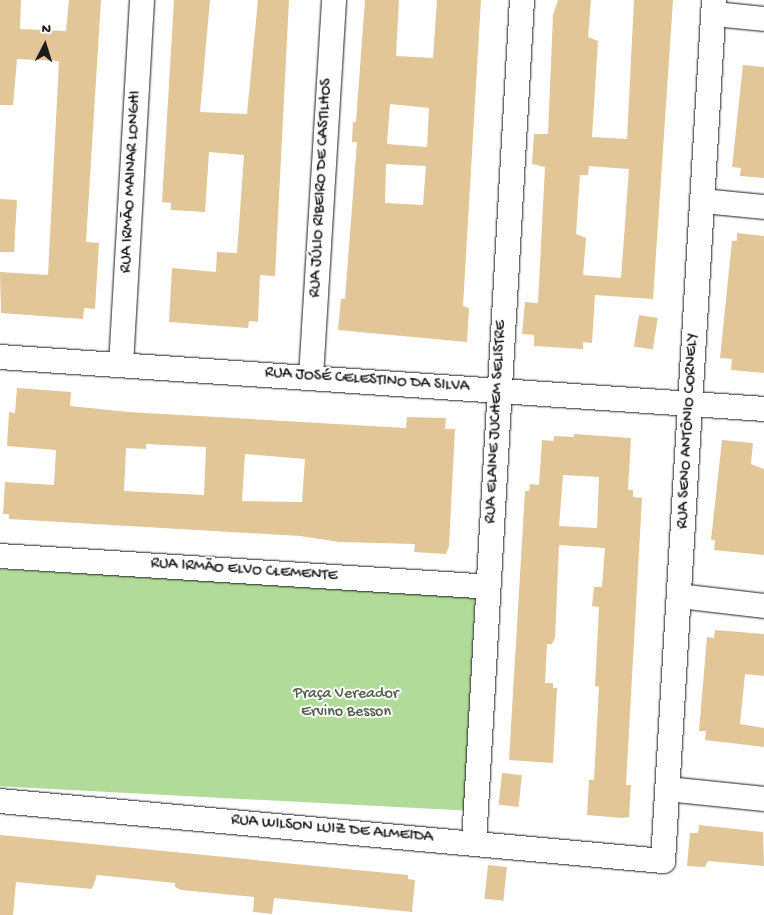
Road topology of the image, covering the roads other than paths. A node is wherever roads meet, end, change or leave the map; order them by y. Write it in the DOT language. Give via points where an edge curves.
graph roads {
  1 [pos="142,0"];
  2 [pos="334,0"];
  3 [pos="522,0"];
  4 [pos="714,7"];
  5 [pos="764,19"];
  6 [pos="703,201"];
  7 [pos="764,207"];
  8 [pos="0,357"];
  9 [pos="121,365"];
  10 [pos="311,377"];
  11 [pos="499,390"];
  12 [pos="690,402"];
  13 [pos="764,409"];
  14 [pos="0,556"];
  15 [pos="488,586"];
  16 [pos="679,596"];
  17 [pos="764,606"];
  18 [pos="667,789"];
  19 [pos="764,799"];
  20 [pos="0,801"];
  21 [pos="474,843"];
  22 [pos="663,861"];
  1 -- 9 [label="street, RUA IRMÃO MAINAR LONGHI"];
  2 -- 10 [label="street, RUA JÚLIO RIBEIRO DE CASTILHOS"];
  3 -- 11 [label="street, RUA ELAINE JUCHEM SELISTRE"];
  4 -- 5 [label="street"];
  4 -- 6 [label="street, RUA SENO ANTÔNIO CORNELY"];
  6 -- 7 [label="street"];
  6 -- 12 [label="street, RUA SENO ANTÔNIO CORNELY"];
  8 -- 9 [label="street, RUA JOSÉ CELESTINO DA SILVA"];
  9 -- 10 [label="street, RUA JOSÉ CELESTINO DA SILVA"];
  10 -- 11 [label="street, RUA JOSÉ CELESTINO DA SILVA"];
  11 -- 12 [label="street, RUA JOSÉ CELESTINO DA SILVA"];
  11 -- 15 [label="street, RUA ELAINE JUCHEM SELISTRE"];
  12 -- 13 [label="street, RUA JOSÉ CELESTINO DA SILVA"];
  12 -- 16 [label="street, RUA SENO ANTÔNIO CORNELY"];
  14 -- 15 [label="street, RUA IRMÃO ELVO CLEMENTE"];
  15 -- 21 [label="street, RUA ELAINE JUCHEM SELISTRE"];
  16 -- 17 [label="street"];
  16 -- 18 [label="street, RUA SENO ANTÔNIO CORNELY"];
  18 -- 19 [label="street"];
  18 -- 22 [label="street, RUA SENO ANTÔNIO CORNELY"];
  20 -- 21 [label="street, RUA WILSON LUIZ DE ALMEIDA"];
  21 -- 22 [label="street, RUA WILSON LUIZ DE ALMEIDA"];
}
